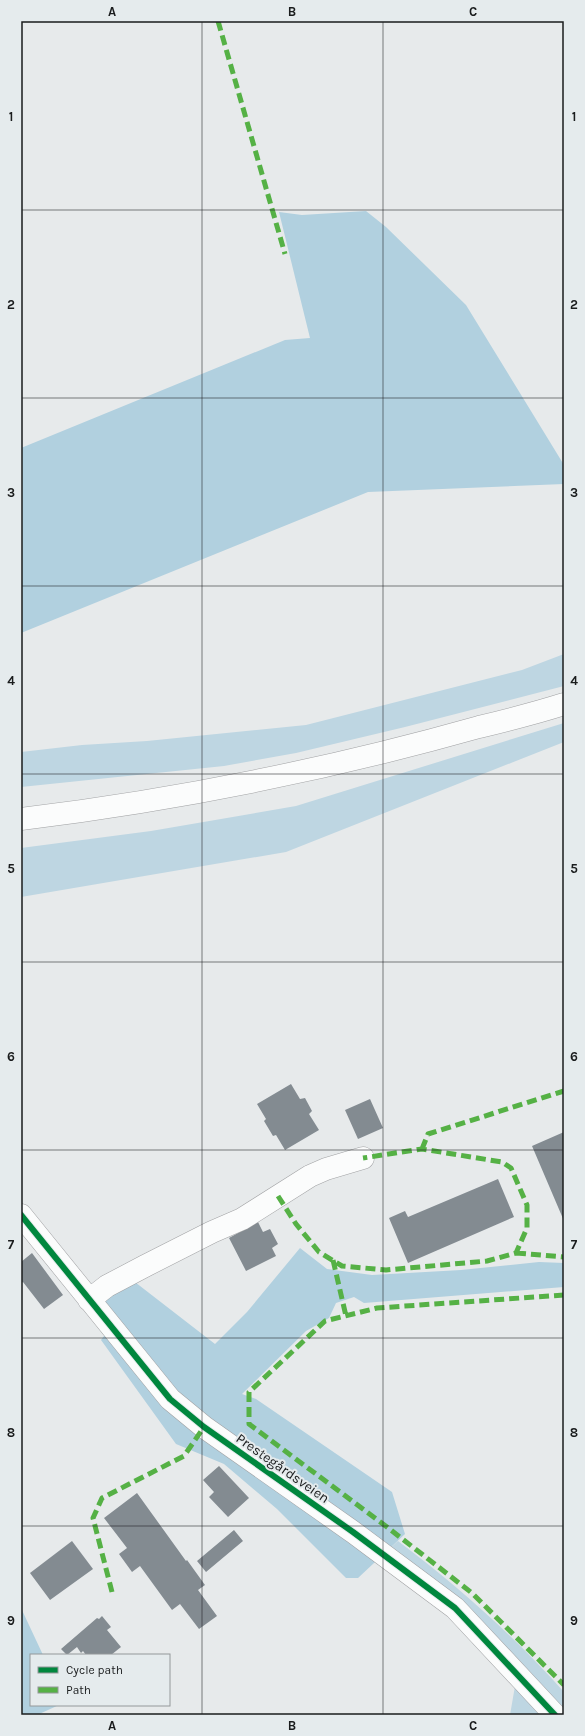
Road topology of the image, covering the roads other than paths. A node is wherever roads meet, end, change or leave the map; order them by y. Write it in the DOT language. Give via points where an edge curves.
graph roads {
  1 [pos="564,704"];
  2 [pos="21,819"];
  3 [pos="362,1158"];
  4 [pos="21,1215"];
  5 [pos="89,1300"];
  6 [pos="555,1715"];
  1 -- 2 [label="street" via="409,747 287,775 125,804"];
  3 -- 5 [label="street" via="310,1176 242,1218 107,1286"];
  4 -- 5 [label="street, Prestegårdsveien"];
  5 -- 6 [label="street, Prestegårdsveien" via="170,1399 204,1427 455,1608"];
}
